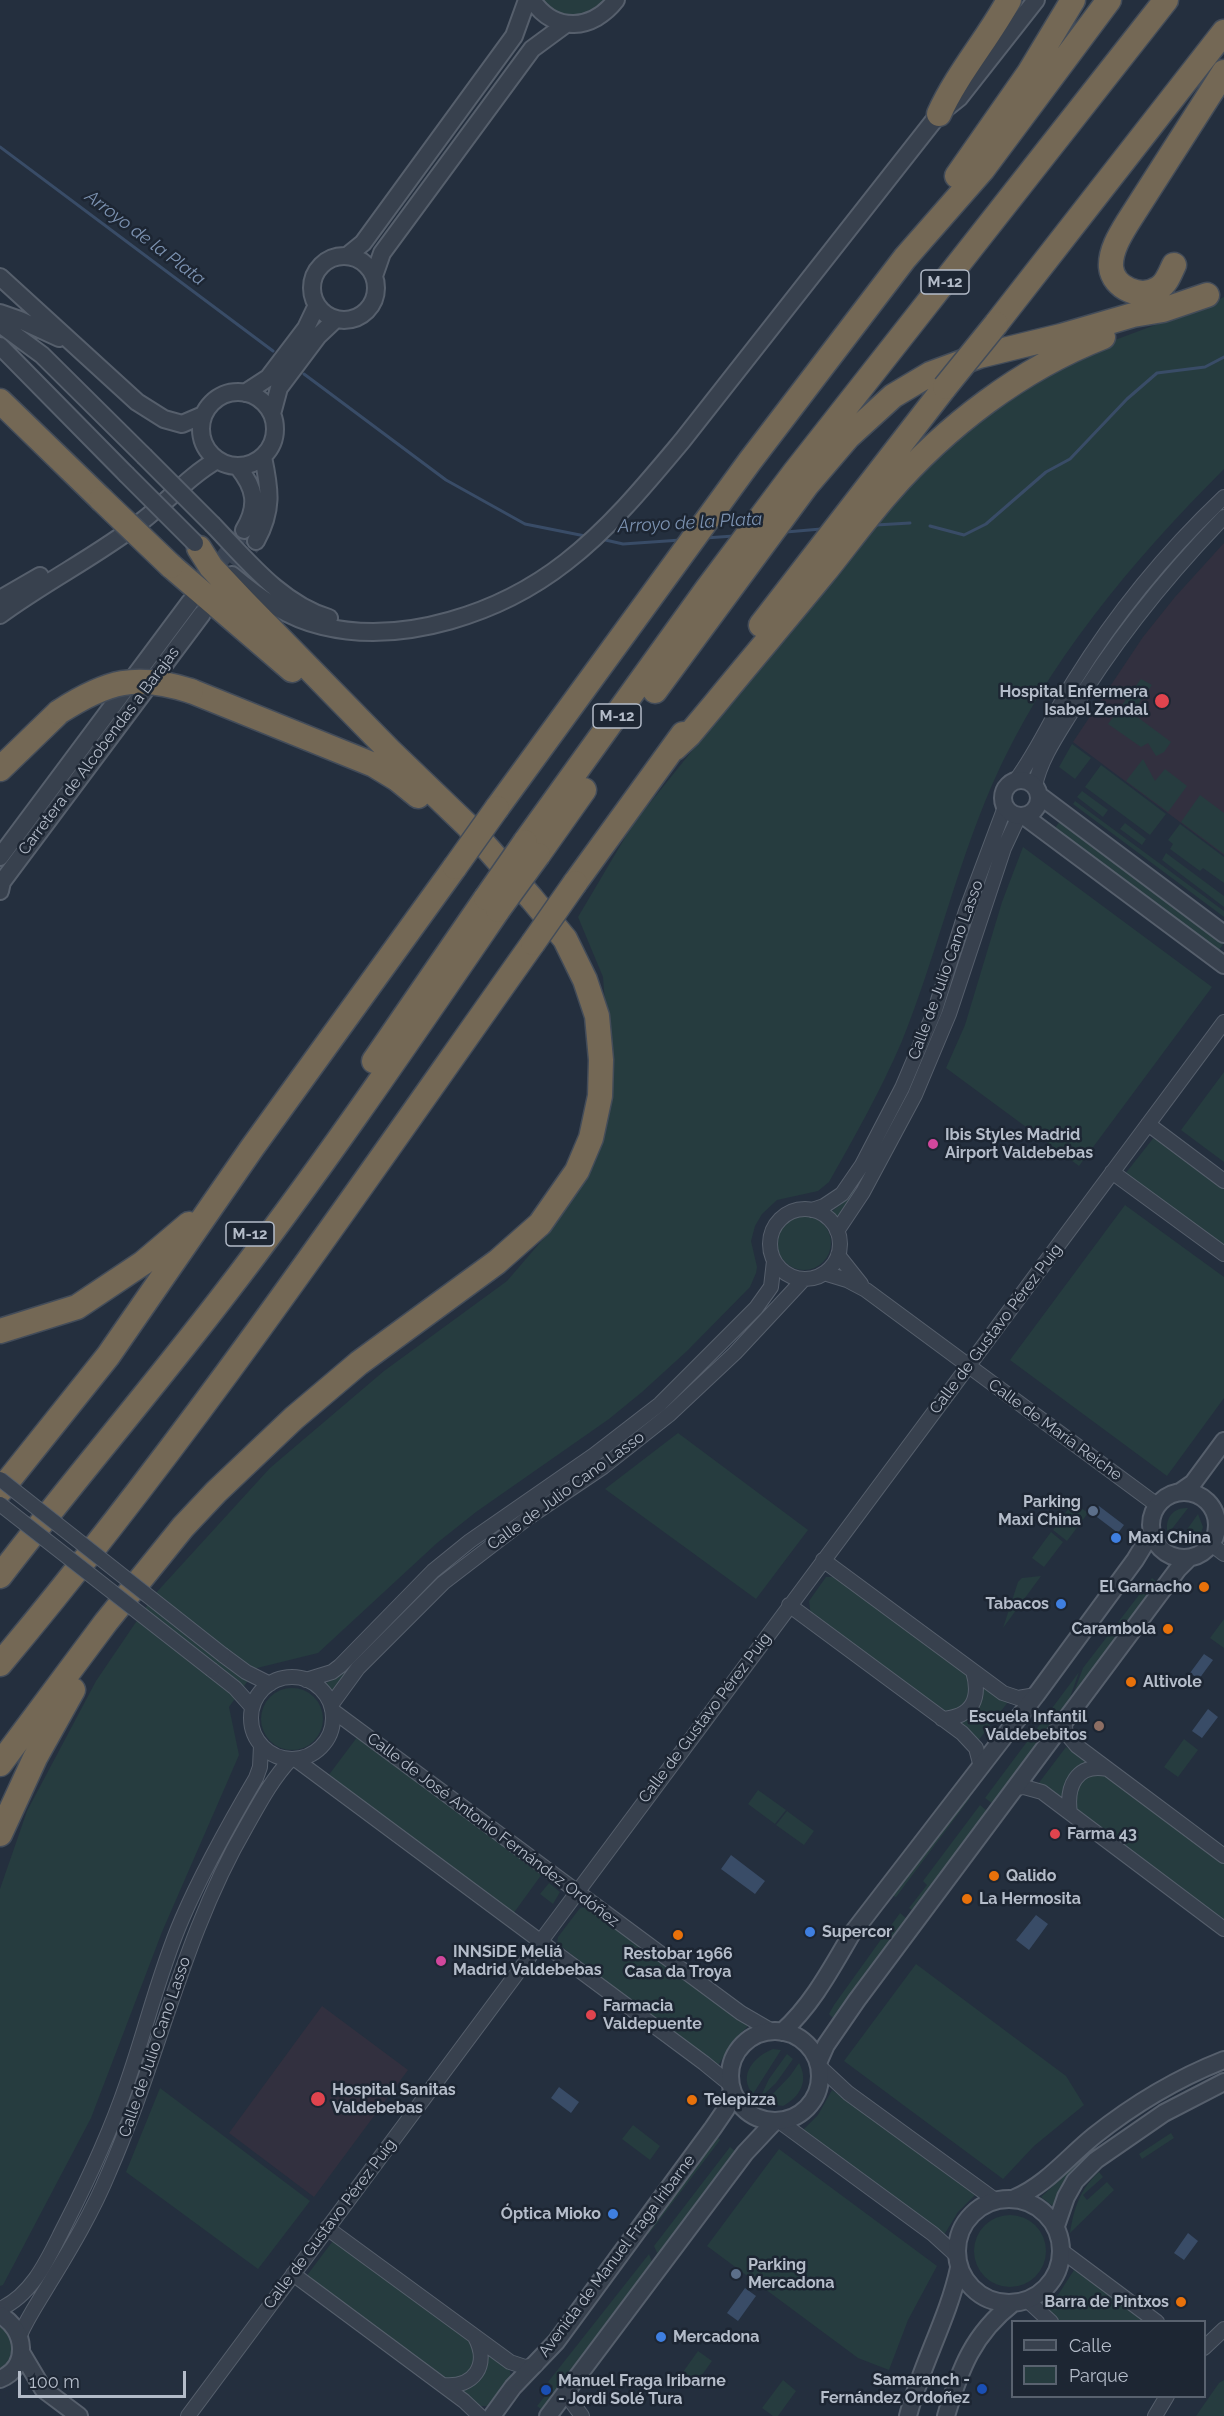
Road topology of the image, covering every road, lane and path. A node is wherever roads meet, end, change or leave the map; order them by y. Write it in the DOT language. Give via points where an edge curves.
graph roads {
  1 [pos="527,0"];
  2 [pos="532,0"];
  3 [pos="616,0"];
  4 [pos="1009,0"];
  5 [pos="1036,0"];
  6 [pos="1073,0"];
  7 [pos="1109,0"];
  8 [pos="1166,0"];
  9 [pos="566,24"];
  10 [pos="1224,32"];
  11 [pos="1224,72"];
  12 [pos="939,114"];
  13 [pos="347,256"];
  14 [pos="904,258"];
  15 [pos="1174,265"];
  16 [pos="374,276"];
  17 [pos="0,277"];
  18 [pos="1207,296"];
  19 [pos="317,304"];
  20 [pos="1163,310"];
  21 [pos="0,313"];
  22 [pos="336,319"];
  23 [pos="0,324"];
  24 [pos="78,349"];
  25 [pos="4,350"];
  26 [pos="245,393"];
  27 [pos="0,401"];
  28 [pos="272,414"];
  29 [pos="203,415"];
  30 [pos="263,457"];
  31 [pos="217,460"];
  32 [pos="238,467"];
  33 [pos="801,479"];
  34 [pos="1224,497"];
  35 [pos="1224,517"];
  36 [pos="113,541"];
  37 [pos="197,546"];
  38 [pos="815,569"];
  39 [pos="0,599"];
  40 [pos="0,615"];
  41 [pos="392,631"];
  42 [pos="389,750"];
  43 [pos="0,769"];
  44 [pos="1017,780"];
  45 [pos="1037,791"];
  46 [pos="1016,813"];
  47 [pos="531,848"];
  48 [pos="493,855"];
  49 [pos="0,857"];
  50 [pos="0,891"];
  51 [pos="492,904"];
  52 [pos="1224,934"];
  53 [pos="1224,965"];
  54 [pos="1224,1022"];
  55 [pos="1148,1124"];
  56 [pos="252,1148"];
  57 [pos="1112,1172"];
  58 [pos="1224,1181"];
  59 [pos="812,1210"];
  60 [pos="837,1231"];
  61 [pos="1224,1254"];
  62 [pos="838,1255"];
  63 [pos="774,1261"];
  64 [pos="824,1273"];
  65 [pos="804,1279"];
  66 [pos="866,1290"];
  67 [pos="0,1331"];
  68 [pos="968,1365"];
  69 [pos="1224,1441"];
  70 [pos="252,1458"];
  71 [pos="0,1479"];
  72 [pos="0,1491"];
  73 [pos="1180,1492"];
  74 [pos="0,1504"];
  75 [pos="1157,1505"];
  76 [pos="1220,1513"];
  77 [pos="1152,1532"];
  78 [pos="1218,1549"];
  79 [pos="1189,1558"];
  80 [pos="0,1560"];
  81 [pos="823,1560"];
  82 [pos="0,1576"];
  83 [pos="789,1605"];
  84 [pos="42,1614"];
  85 [pos="0,1664"];
  86 [pos="973,1671"];
  87 [pos="306,1680"];
  88 [pos="0,1683"];
  89 [pos="270,1684"];
  90 [pos="1036,1695"];
  91 [pos="252,1707"];
  92 [pos="331,1708"];
  93 [pos="942,1719"];
  94 [pos="1064,1722"];
  95 [pos="261,1745"];
  96 [pos="293,1759"];
  97 [pos="0,1764"];
  98 [pos="981,1767"];
  99 [pos="1107,1769"];
  100 [pos="1015,1788"];
  101 [pos="1070,1813"];
  102 [pos="0,1834"];
  103 [pos="1224,1856"];
  104 [pos="576,1892"];
  105 [pos="1224,1929"];
  106 [pos="540,1941"];
  107 [pos="777,2031"];
  108 [pos="1224,2060"];
  109 [pos="819,2064"];
  110 [pos="1224,2082"];
  111 [pos="731,2088"];
  112 [pos="777,2121"];
  113 [pos="1015,2198"];
  114 [pos="995,2200"];
  115 [pos="1056,2226"];
  116 [pos="327,2228"];
  117 [pos="1062,2251"];
  118 [pos="958,2262"];
  119 [pos="293,2274"];
  120 [pos="1020,2302"];
  121 [pos="0,2309"];
  122 [pos="0,2315"];
  123 [pos="1048,2320"];
  124 [pos="1154,2320"];
  125 [pos="1224,2329"];
  126 [pos="20,2335"];
  127 [pos="475,2337"];
  128 [pos="1206,2346"];
  129 [pos="21,2352"];
  130 [pos="536,2365"];
  131 [pos="2,2378"];
  132 [pos="443,2385"];
  133 [pos="43,2389"];
  134 [pos="568,2389"];
  135 [pos="1151,2398"];
  136 [pos="1166,2398"];
  137 [pos="1156,2413"];
  138 [pos="80,2416"];
  139 [pos="188,2416"];
  140 [pos="480,2416"];
  141 [pos="492,2416"];
  142 [pos="548,2416"];
  143 [pos="582,2416"];
  144 [pos="908,2416"];
  145 [pos="946,2416"];
  1 -- 13 [label="street" via="514,36 363,243"];
  2 -- 9 [label="street" via="551,19"];
  3 -- 9 [label="street" via="595,20"];
  4 -- 12 [label="highway"];
  5 -- 12 [label="street" via="959,98"];
  6 -- 14 [label="highway" via="1029,73"];
  7 -- 14 [label="highway, M-12" via="983,169"];
  8 -- 33 [label="highway, M-12"];
  9 -- 16 [label="street" via="532,49 382,253"];
  10 -- 38 [label="highway, bridge" via="863,492"];
  11 -- 15 [label="highway" via="1128,222 1114,249 1111,266 1120,284 1142,294 1163,285"];
  12 -- 41 [label="street" via="682,441 604,528 565,563 514,594 443,624"];
  13 -- 16 [label="street" via="363,262"];
  13 -- 19 [label="street" via="330,259 319,267 312,292"];
  14 -- 56 [label="highway, M-12, bridge" via="750,461"];
  16 -- 22 [label="street" via="372,304 362,315"];
  17 -- 24 [label="street"];
  18 -- 20 [label="highway"];
  19 -- 22 [label="street"];
  19 -- 26 [label="street" via="306,328 268,378"];
  20 -- 33 [label="highway" via="979,356 930,374 893,396"];
  20 -- 38 [label="highway" via="1048,362 953,428"];
  21 -- 24 [label="street"];
  22 -- 28 [label="street" via="318,336 279,388"];
  23 -- 41 [label="street, bridge" via="42,355 274,585 326,618"];
  24 -- 29 [label="street" via="153,413 182,424"];
  25 -- 37 [label="street, bridge"];
  26 -- 28 [label="street" via="261,400"];
  26 -- 29 [label="street" via="228,393 213,401"];
  27 -- 42 [label="highway, bridge" via="171,566"];
  28 -- 30 [label="street" via="276,429 272,445"];
  29 -- 31 [label="street" via="202,439"];
  30 -- 32 [label="street"];
  30 -- 32 [label="street" via="270,506 266,524 250,535 254,503 250,482"];
  31 -- 32 [label="street"];
  31 -- 36 [label="street"];
  33 -- 47 [label="highway" via="735,581"];
  33 -- 47 [label="highway, M-12" via="707,589"];
  34 -- 44 [label="street" via="1175,546 1106,630"];
  35 -- 45 [label="street" via="1159,586 1117,641 1062,727 1044,761"];
  36 -- 39 [label="street"];
  36 -- 40 [label="street"];
  37 -- 41 [label="street" via="270,604 299,618 352,632"];
  37 -- 42 [label="highway" via="211,567"];
  38 -- 84 [label="highway, bridge" via="575,883 260,1328"];
  42 -- 48 [label="highway"];
  43 -- 48 [label="highway, bridge" via="59,712 87,693 141,680 171,685 374,765"];
  44 -- 45 [label="street" via="1027,780"];
  44 -- 46 [label="street" via="1004,790"];
  45 -- 46 [label="street" via="1034,811"];
  45 -- 52 [label="street"];
  46 -- 53 [label="street"];
  46 -- 59 [label="street, Calle de Julio Cano Lasso" via="966,911 935,1010 902,1088 862,1165 842,1194"];
  46 -- 60 [label="street, Calle de Julio Cano Lasso" via="949,1014 915,1095 863,1192"];
  47 -- 51 [label="highway, M-12, bridge"];
  48 -- 70 [label="highway" via="565,939 585,980 597,1016 602,1060 600,1096 591,1138 577,1171 540,1224 498,1262 359,1363"];
  49 -- 50 [label="street, Carretera de Alcobendas a Barajas" via="196,608 2,882"];
  51 -- 80 [label="highway, M-12" via="309,1156"];
  51 -- 82 [label="highway" via="347,1127 226,1294"];
  54 -- 55 [label="street, Calle de Gustavo Pérez Puig"];
  55 -- 57 [label="street, Calle de Gustavo Pérez Puig"];
  55 -- 58 [label="street"];
  56 -- 67 [label="highway" via="192,1222 143,1263 77,1307"];
  56 -- 72 [label="highway, M-12" via="108,1356"];
  57 -- 61 [label="street"];
  57 -- 68 [label="street, Calle de Gustavo Pérez Puig"];
  59 -- 60 [label="street" via="823,1214"];
  59 -- 63 [label="street" via="789,1212 773,1228 770,1251"];
  60 -- 62 [label="street"];
  62 -- 64 [label="street"];
  62 -- 66 [label="street, Calle de María Reiche"];
  63 -- 65 [label="street" via="782,1270"];
  63 -- 87 [label="street, Calle de Julio Cano Lasso" via="771,1287 756,1308 660,1404 442,1564 340,1666"];
  64 -- 65 [label="street"];
  64 -- 66 [label="street, Calle de María Reiche"];
  65 -- 92 [label="street, Calle de Julio Cano Lasso" via="702,1385 662,1420 443,1583 358,1668"];
  66 -- 68 [label="street, Calle de María Reiche"];
  68 -- 75 [label="street, Calle de María Reiche"];
  68 -- 81 [label="street, Calle de Gustavo Pérez Puig"];
  69 -- 73 [label="street" via="1193,1482"];
  70 -- 97 [label="highway" via="176,1535"];
  70 -- 102 [label="highway" via="188,1531 113,1627 57,1719"];
  71 -- 89 [label="street, bridge" via="223,1655"];
  73 -- 75 [label="street"];
  73 -- 76 [label="street" via="1203,1498"];
  74 -- 91 [label="street, bridge" via="235,1688"];
  75 -- 77 [label="street"];
  76 -- 78 [label="street" via="1215,1536"];
  77 -- 79 [label="street" via="1164,1550"];
  77 -- 90 [label="street"];
  78 -- 79 [label="street"];
  79 -- 94 [label="street"];
  81 -- 83 [label="street, Calle de Gustavo Pérez Puig"];
  81 -- 86 [label="street"];
  83 -- 93 [label="street"];
  83 -- 104 [label="street, Calle de Gustavo Pérez Puig"];
  84 -- 85 [label="highway"];
  84 -- 88 [label="highway"];
  86 -- 90 [label="street" via="1011,1697"];
  86 -- 93 [label="street" via="977,1685 974,1701 963,1714"];
  87 -- 89 [label="street" via="293,1677"];
  87 -- 92 [label="street" via="325,1694"];
  89 -- 91 [label="street"];
  90 -- 98 [label="street"];
  91 -- 95 [label="street" via="254,1732"];
  92 -- 96 [label="street" via="332,1724 324,1743 308,1756"];
  92 -- 104 [label="street, Calle de José Antonio Fernández Ordóñez"];
  93 -- 98 [label="street" via="971,1741"];
  94 -- 99 [label="street" via="1072,1741"];
  94 -- 100 [label="street"];
  95 -- 96 [label="street" via="280,1757"];
  95 -- 121 [label="street, Calle de Julio Cano Lasso" via="256,1778 201,1879 167,1957 128,2082 89,2181 27,2291"];
  96 -- 106 [label="street"];
  96 -- 126 [label="street, Calle de Julio Cano Lasso" via="264,1796 231,1852 193,1937 141,2094 109,2173"];
  98 -- 107 [label="street" via="851,1935 807,2004"];
  99 -- 101 [label="street" via="1091,1769 1072,1783"];
  99 -- 103 [label="street"];
  100 -- 101 [label="street" via="1042,1792"];
  100 -- 109 [label="street" via="838,2027"];
  101 -- 105 [label="street"];
  104 -- 106 [label="street, Calle de Gustavo Pérez Puig"];
  104 -- 107 [label="street, Calle de José Antonio Fernández Ordóñez" via="741,2013"];
  106 -- 111 [label="street" via="704,2063"];
  106 -- 116 [label="street, Calle de Gustavo Pérez Puig"];
  107 -- 109 [label="street" via="807,2044"];
  107 -- 111 [label="street" via="752,2037 740,2048 731,2067"];
  108 -- 113 [label="street" via="1135,2107 1095,2135 1041,2184"];
  109 -- 112 [label="street" via="819,2084 812,2103 795,2117"];
  109 -- 114 [label="street" via="848,2092"];
  110 -- 115 [label="street" via="1164,2113 1096,2160 1076,2181"];
  111 -- 112 [label="street" via="749,2113"];
  111 -- 130 [label="street, Avenida de Manuel Fraga Iribarne" via="726,2109 713,2128"];
  112 -- 118 [label="street" via="933,2234"];
  112 -- 134 [label="street" via="745,2152"];
  113 -- 114 [label="street"];
  113 -- 115 [label="street" via="1039,2207"];
  114 -- 118 [label="street" via="976,2208 962,2226 957,2241"];
  115 -- 117 [label="street"];
  116 -- 119 [label="street, Calle de Gustavo Pérez Puig"];
  116 -- 127 [label="street"];
  117 -- 120 [label="street" via="1052,2281 1037,2296"];
  117 -- 124 [label="street"];
  118 -- 120 [label="street" via="966,2281 987,2298"];
  118 -- 144 [label="street" via="950,2304 926,2357"];
  119 -- 132 [label="street"];
  119 -- 139 [label="street, Calle de Gustavo Pérez Puig"];
  120 -- 123 [label="street"];
  120 -- 145 [label="street" via="997,2316 975,2343"];
  122 -- 126 [label="street"];
  125 -- 128 [label="street"];
  126 -- 129 [label="street"];
  127 -- 130 [label="street" via="514,2364"];
  127 -- 132 [label="street" via="481,2350 479,2368 465,2383"];
  129 -- 131 [label="street" via="18,2362"];
  129 -- 133 [label="street"];
  130 -- 141 [label="street, Avenida de Manuel Fraga Iribarne" via="513,2387"];
  131 -- 133 [label="street"];
  132 -- 140 [label="street"];
  133 -- 138 [label="street"];
  134 -- 142 [label="street"];
  134 -- 143 [label="street"];
  135 -- 137 [label="street" via="1157,2404"];
  136 -- 137 [label="street"];
}
